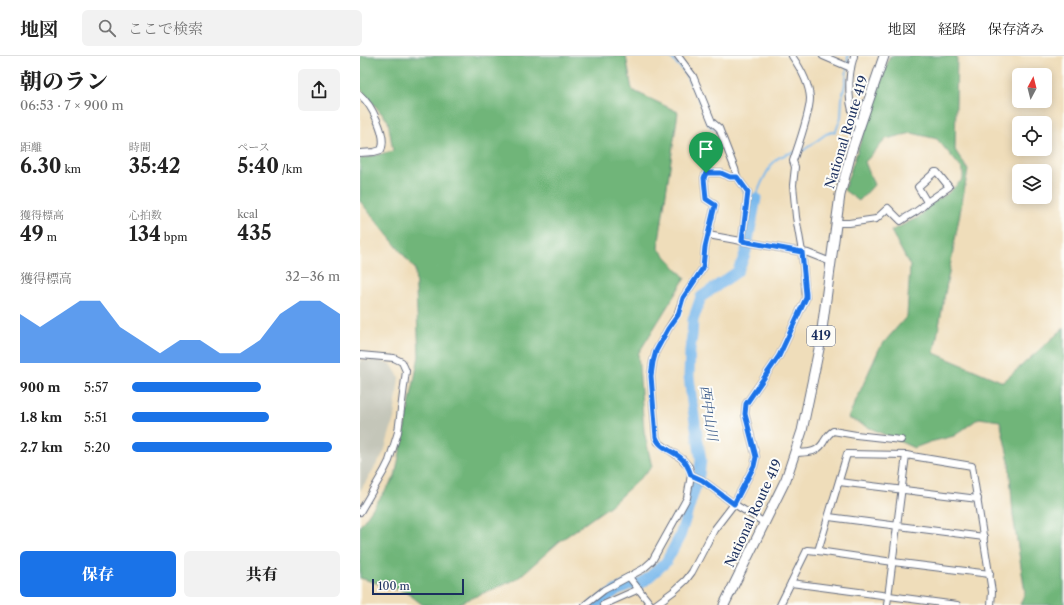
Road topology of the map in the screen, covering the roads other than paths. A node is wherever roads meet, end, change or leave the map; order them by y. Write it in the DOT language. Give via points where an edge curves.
graph roads {
  1 [pos="678,56"];
  2 [pos="792,56"];
  3 [pos="824,56"];
  4 [pos="854,56"];
  5 [pos="884,56"];
  6 [pos="851,68"];
  7 [pos="360,95"];
  8 [pos="859,128"];
  9 [pos="360,153"];
  10 [pos="737,177"];
  11 [pos="927,202"];
  12 [pos="836,223"];
  13 [pos="708,234"];
  14 [pos="743,241"];
  15 [pos="802,252"];
  16 [pos="831,262"];
  17 [pos="360,355"];
  18 [pos="901,440"];
  19 [pos="794,453"];
  20 [pos="906,455"];
  21 [pos="692,476"];
  22 [pos="839,482"];
  23 [pos="902,490"];
  24 [pos="978,500"];
  25 [pos="734,504"];
  26 [pos="360,512"];
  27 [pos="829,517"];
  28 [pos="765,523"];
  29 [pos="897,526"];
  30 [pos="984,537"];
  31 [pos="818,551"];
  32 [pos="893,562"];
  33 [pos="990,574"];
  34 [pos="630,577"];
  35 [pos="791,583"];
  36 [pos="638,588"];
  37 [pos="889,596"];
  38 [pos="585,605"];
  39 [pos="603,605"];
  40 [pos="651,605"];
  41 [pos="655,605"];
  42 [pos="724,605"];
  43 [pos="780,605"];
  44 [pos="888,605"];
  45 [pos="957,605"];
  46 [pos="990,605"];
  1 -- 10 [label="street" via="693,76 712,122 719,128"];
  2 -- 15 [label="street" via="805,77 810,97 794,161 793,184"];
  3 -- 6 [label="street"];
  4 -- 6 [label="street"];
  5 -- 8 [label="highway, National Route 419 / 419"];
  6 -- 8 [label="street" via="851,100"];
  7 -- 9 [label="street" via="366,100 376,119 384,142 381,150"];
  8 -- 12 [label="highway, National Route 419 / 419" via="840,195"];
  10 -- 13 [label="street" via="706,173 706,199 715,205"];
  10 -- 14 [label="street" via="748,192"];
  11 -- 11 [label="street" via="918,187 937,172 949,187"];
  11 -- 12 [label="street" via="920,211 901,221 888,208 876,219 849,224"];
  12 -- 16 [label="highway, National Route 419 / 419"];
  13 -- 14 [label="street"];
  13 -- 21 [label="street" via="703,268 683,298 678,315 656,351 651,376 658,442 682,459"];
  14 -- 15 [label="street"];
  15 -- 16 [label="street"];
  15 -- 25 [label="street" via="806,298 779,356 746,404 745,414 756,457 754,466"];
  16 -- 19 [label="highway, National Route 419 / 419" via="814,373 802,431"];
  17 -- 26 [label="street" via="394,358 402,362 406,371 398,432 391,454"];
  18 -- 19 [label="street" via="833,431 815,452"];
  19 -- 28 [label="highway, National Route 419 / 419" via="786,479"];
  20 -- 22 [label="street" via="847,454"];
  20 -- 23 [label="street"];
  20 -- 24 [label="street" via="972,466"];
  21 -- 25 [label="street" via="702,480"];
  21 -- 34 [label="street" via="687,498 662,545 652,561"];
  22 -- 23 [label="street"];
  22 -- 27 [label="street"];
  23 -- 24 [label="street"];
  23 -- 29 [label="street"];
  24 -- 30 [label="street"];
  25 -- 28 [label="street"];
  25 -- 41 [label="street" via="714,530 686,580"];
  27 -- 29 [label="street"];
  27 -- 31 [label="street"];
  28 -- 42 [label="highway, National Route 419 / 419"];
  29 -- 30 [label="street"];
  29 -- 32 [label="street"];
  30 -- 33 [label="street"];
  31 -- 32 [label="street"];
  31 -- 35 [label="street" via="807,550"];
  32 -- 33 [label="street"];
  32 -- 37 [label="street"];
  33 -- 46 [label="street"];
  34 -- 36 [label="street"];
  34 -- 38 [label="street" via="604,590"];
  35 -- 37 [label="street"];
  35 -- 43 [label="street"];
  36 -- 39 [label="street"];
  36 -- 40 [label="street"];
  37 -- 44 [label="street"];
  37 -- 45 [label="street"];
}
